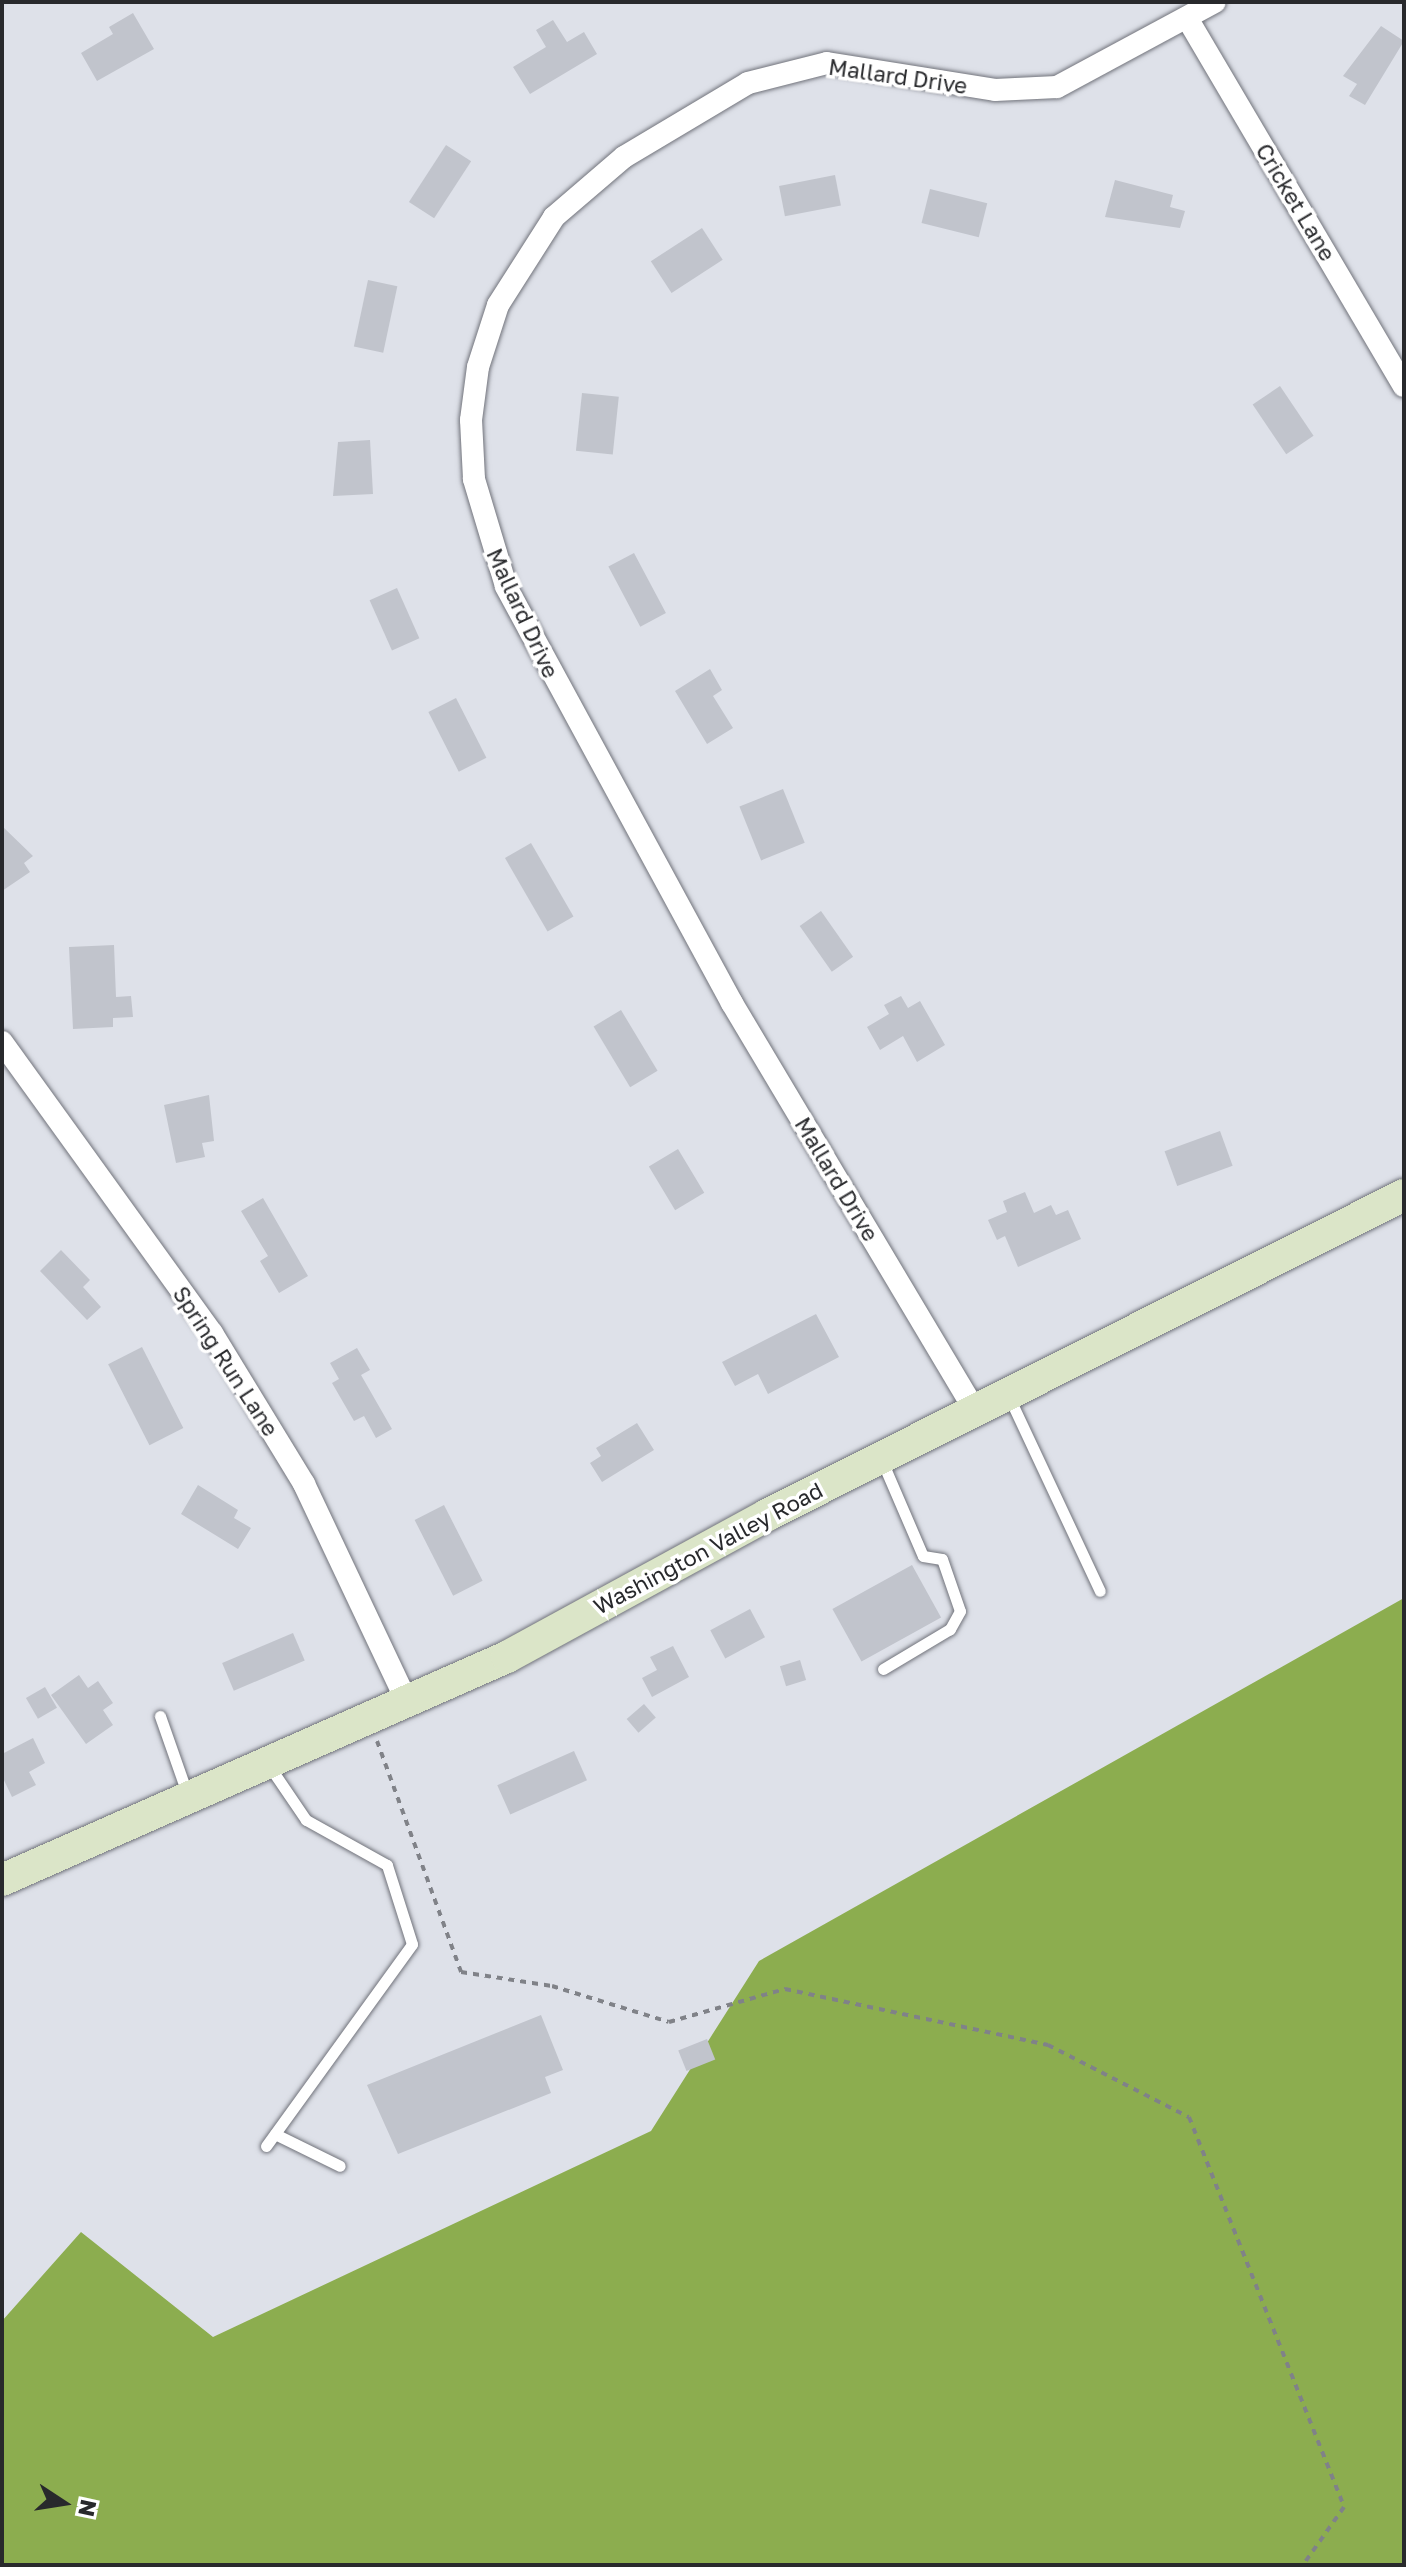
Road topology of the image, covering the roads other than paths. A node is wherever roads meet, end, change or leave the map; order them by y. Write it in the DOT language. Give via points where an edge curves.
graph roads {
  1 [pos="1215,2"];
  2 [pos="1187,18"];
  3 [pos="1404,386"];
  4 [pos="2,1042"];
  5 [pos="1404,1195"];
  6 [pos="1007,1392"];
  7 [pos="974,1409"];
  8 [pos="880,1457"];
  9 [pos="1100,1591"];
  10 [pos="883,1669"];
  11 [pos="408,1704"];
  12 [pos="160,1716"];
  13 [pos="268,1763"];
  14 [pos="188,1796"];
  15 [pos="6,1871"];
  16 [pos="275,2134"];
  17 [pos="266,2146"];
  18 [pos="340,2166"];
  1 -- 2 [label="street, Mallard Drive"];
  2 -- 3 [label="street, Cricket Lane"];
  2 -- 7 [label="street, Mallard Drive" via="1057,87 995,90 827,63 748,83 624,157 554,217 498,305 478,367 471,420 474,479 506,586 732,1003"];
  4 -- 11 [label="street, Spring Run Lane" via="243,1384 304,1484"];
  5 -- 6 [label="street, Washington Valley Road"];
  6 -- 7 [label="street, Washington Valley Road"];
  6 -- 9 [label="lane"];
  7 -- 8 [label="street, Washington Valley Road"];
  8 -- 10 [label="lane" via="923,1556 942,1559 960,1611 950,1629"];
  8 -- 11 [label="street, Washington Valley Road"];
  11 -- 13 [label="street, Washington Valley Road"];
  12 -- 14 [label="lane"];
  13 -- 14 [label="street, Washington Valley Road"];
  13 -- 16 [label="lane" via="306,1820 387,1865 412,1944"];
  14 -- 15 [label="street, Washington Valley Road"];
  16 -- 17 [label="lane"];
  16 -- 18 [label="lane"];
}
